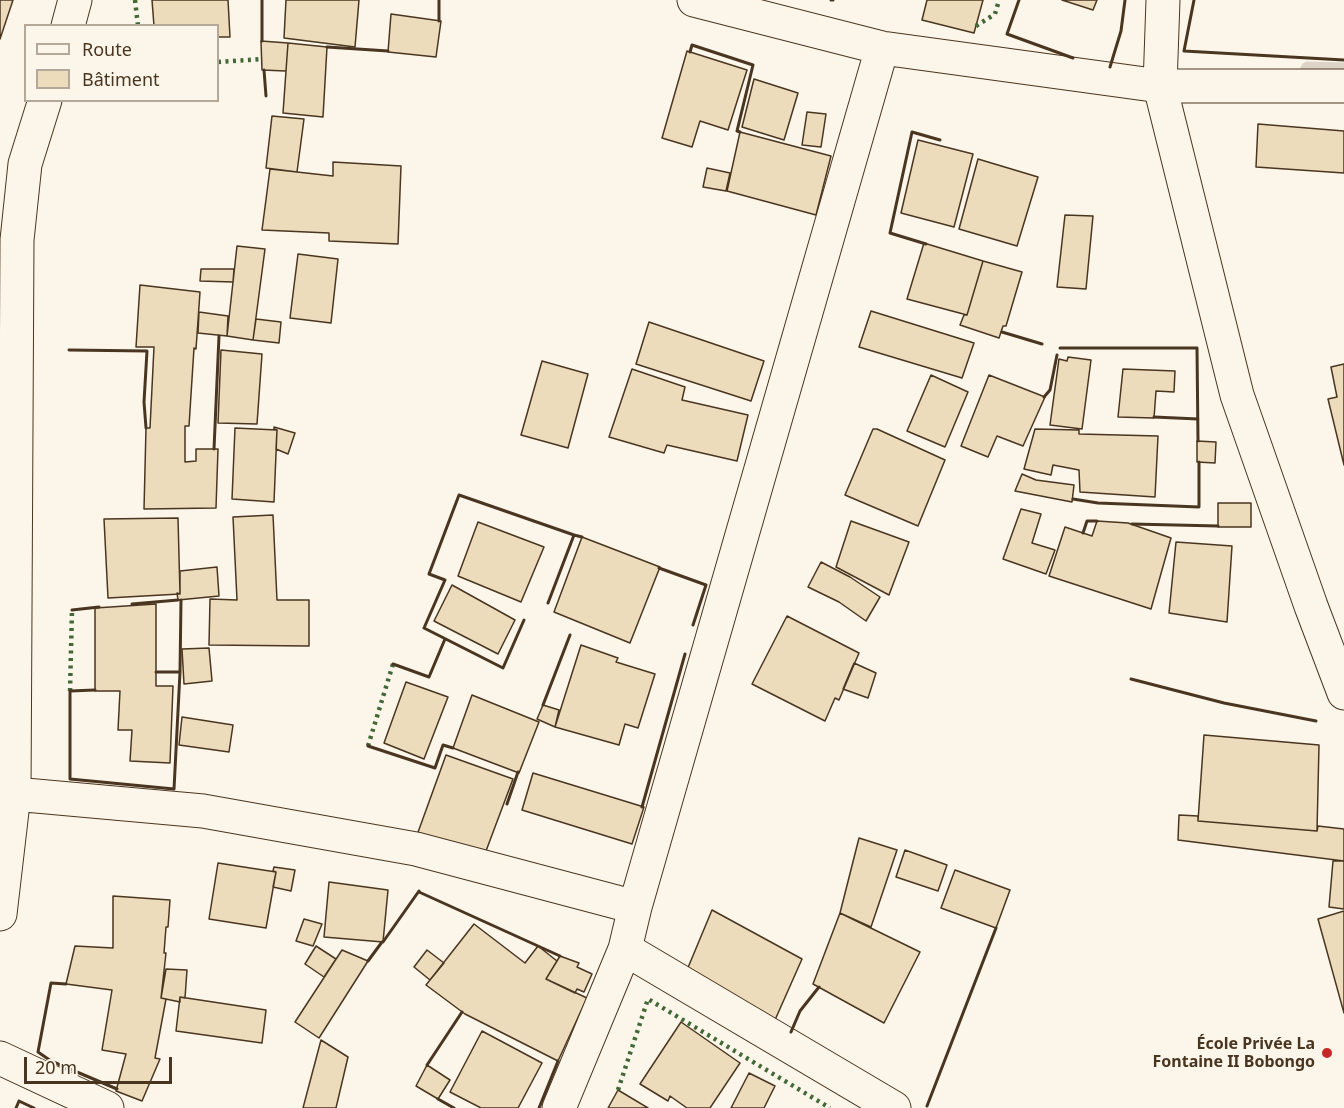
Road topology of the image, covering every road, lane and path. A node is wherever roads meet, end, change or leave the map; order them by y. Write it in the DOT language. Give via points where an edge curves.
graph roads {
  1 [pos="75,0"];
  2 [pos="694,0"];
  3 [pos="1163,0"];
  4 [pos="69,24"];
  5 [pos="882,48"];
  6 [pos="1160,86"];
  7 [pos="1344,86"];
  8 [pos="44,102"];
  9 [pos="1344,693"];
  10 [pos="14,794"];
  11 [pos="635,907"];
  12 [pos="0,914"];
  13 [pos="625,949"];
  14 [pos="0,1058"];
  15 [pos="107,1108"];
  16 [pos="559,1108"];
  17 [pos="894,1108"];
  1 -- 4 [label="street"];
  2 -- 5 [label="street"];
  3 -- 6 [label="street"];
  5 -- 6 [label="street"];
  5 -- 11 [label="street"];
  6 -- 7 [label="street"];
  6 -- 9 [label="street" via="1237,395"];
  8 -- 10 [label="street" via="25,164 17,240"];
  10 -- 11 [label="street" via="203,811 405,847"];
  10 -- 12 [label="street"];
  11 -- 13 [label="street"];
  13 -- 16 [label="street"];
  13 -- 17 [label="street"];
  14 -- 15 [label="street"];
}
